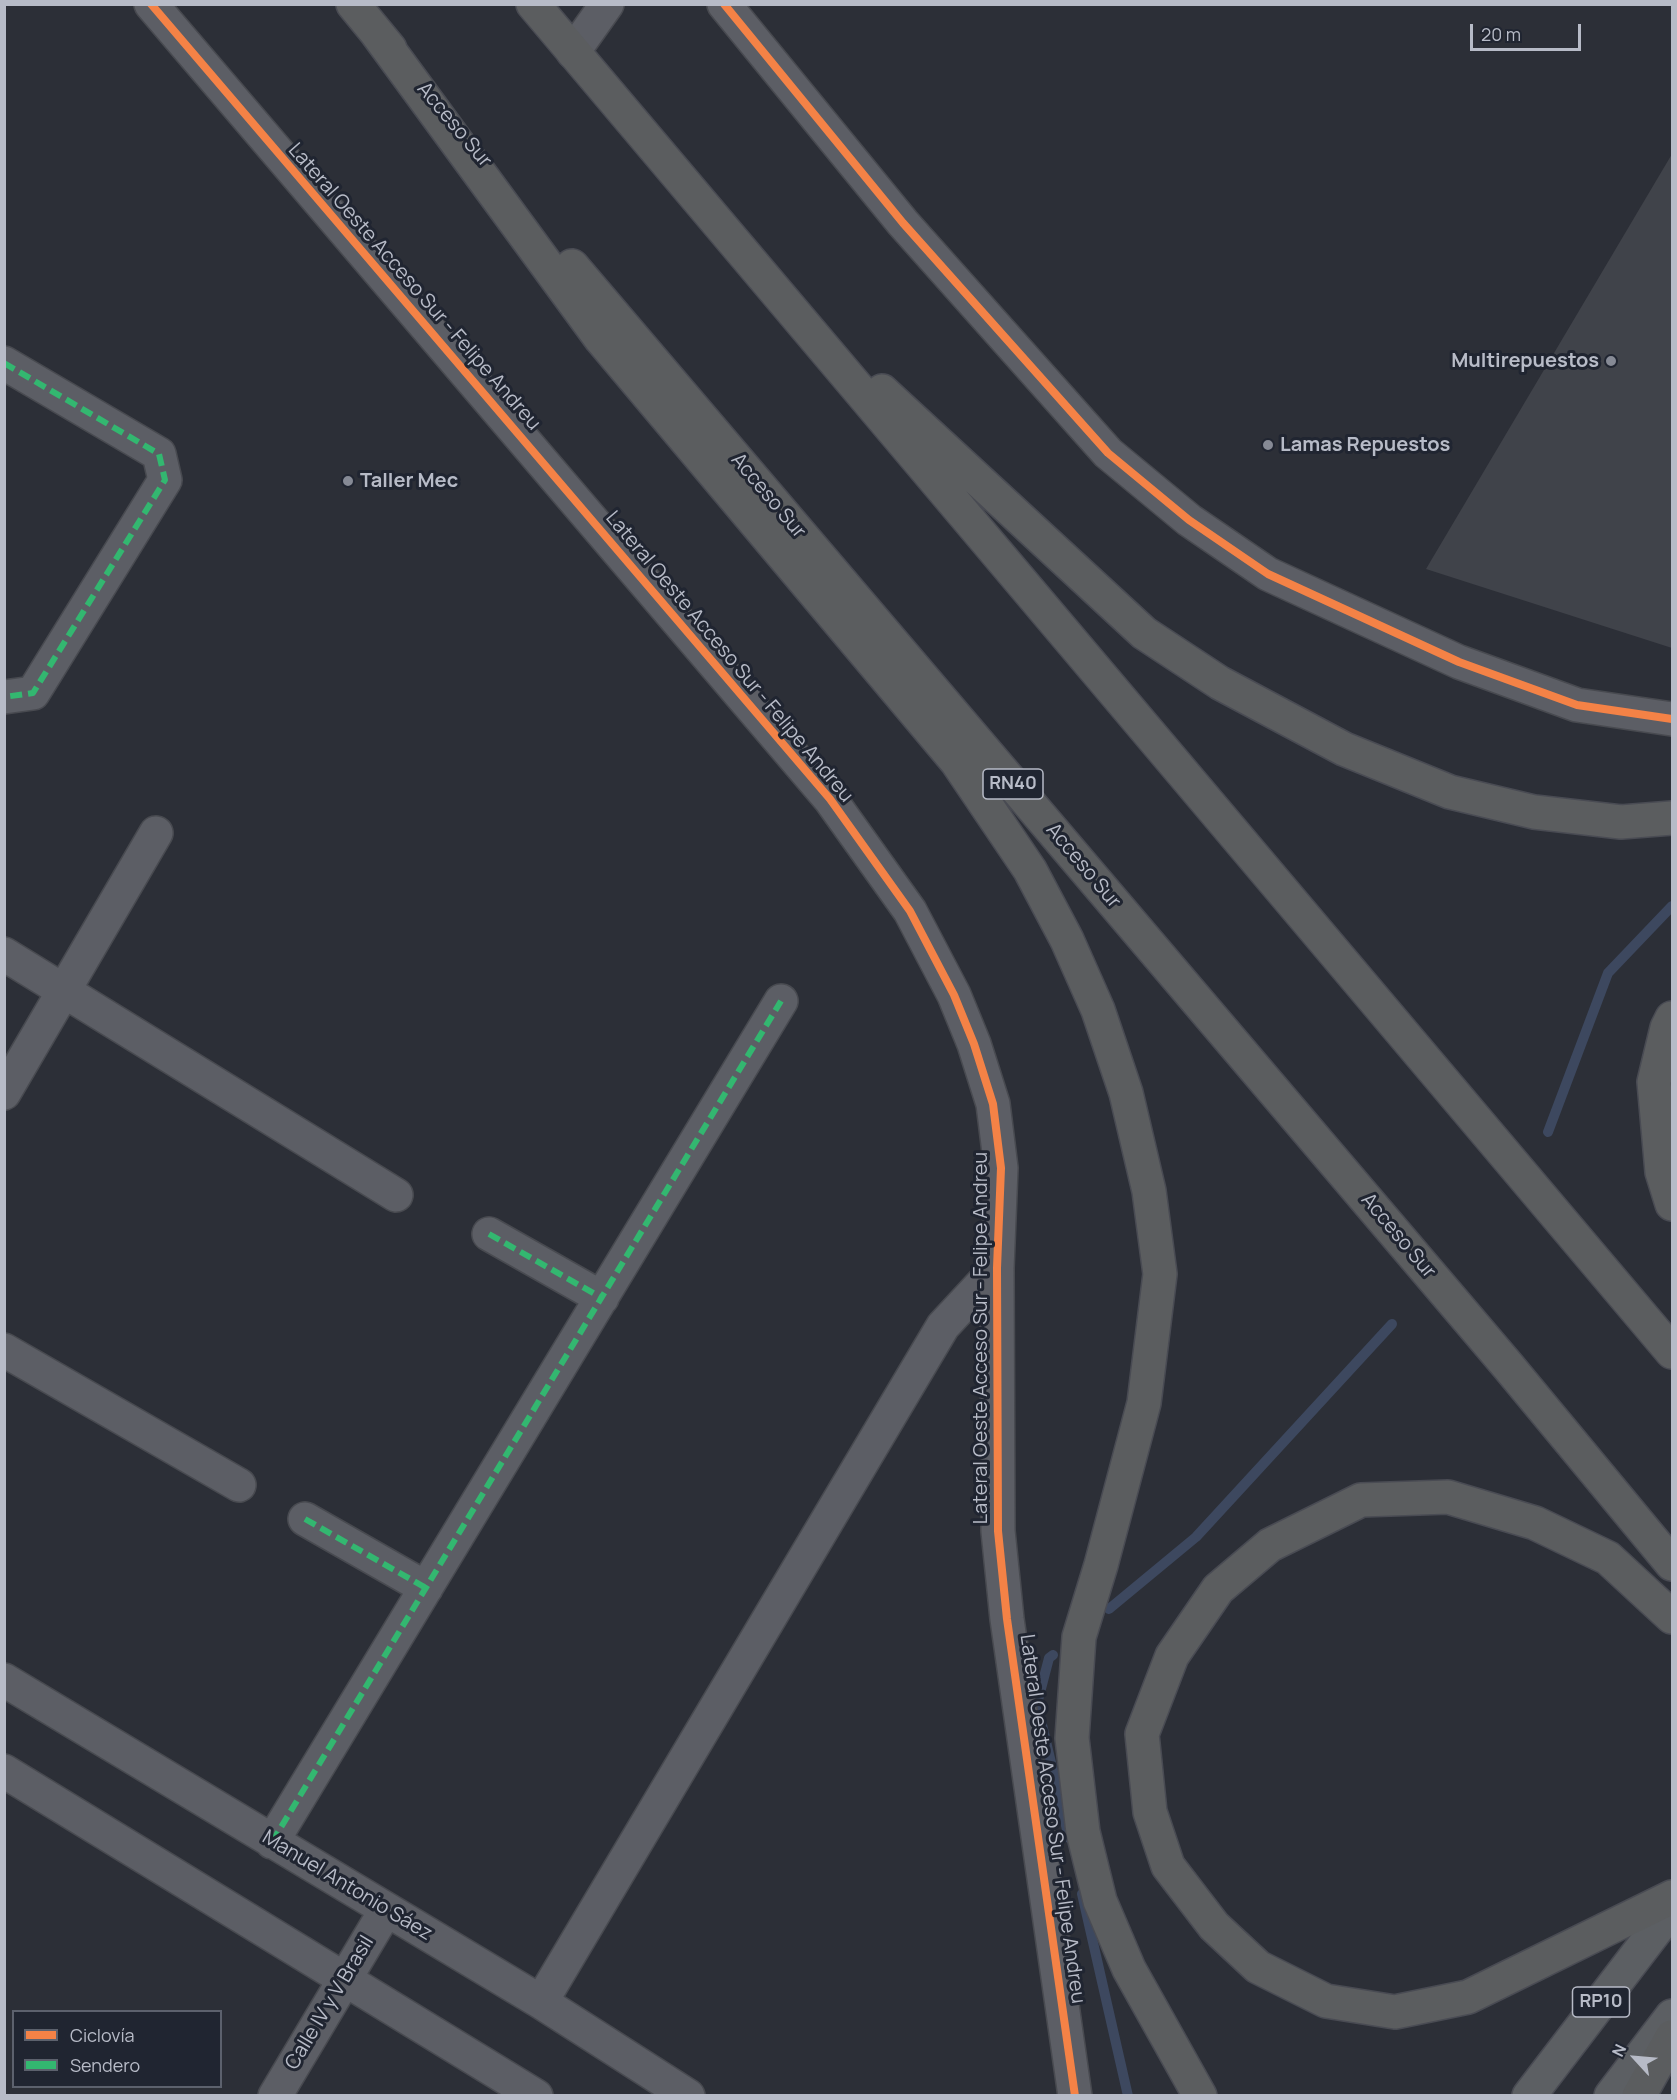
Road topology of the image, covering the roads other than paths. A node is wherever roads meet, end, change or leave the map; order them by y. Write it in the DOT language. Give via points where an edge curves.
graph roads {
  1 [pos="151,4"];
  2 [pos="353,4"];
  3 [pos="533,4"];
  4 [pos="607,4"];
  5 [pos="724,4"];
  6 [pos="376,32"];
  7 [pos="573,52"];
  8 [pos="773,290"];
  9 [pos="4,363"];
  10 [pos="4,697"];
  11 [pos="1672,719"];
  12 [pos="1672,818"];
  13 [pos="156,833"];
  14 [pos="4,954"];
  15 [pos="64,990"];
  16 [pos="781,1001"];
  17 [pos="1672,1018"];
  18 [pos="4,1093"];
  19 [pos="396,1195"];
  20 [pos="1672,1204"];
  21 [pos="489,1234"];
  22 [pos="996,1268"];
  23 [pos="602,1298"];
  24 [pos="4,1350"];
  25 [pos="1672,1352"];
  26 [pos="239,1485"];
  27 [pos="305,1519"];
  28 [pos="1672,1564"];
  29 [pos="426,1588"];
  30 [pos="1672,1617"];
  31 [pos="4,1680"];
  32 [pos="4,1771"];
  33 [pos="272,1842"];
  34 [pos="1672,1897"];
  35 [pos="1672,1909"];
  36 [pos="386,1910"];
  37 [pos="344,1979"];
  38 [pos="541,2002"];
  39 [pos="1672,2016"];
  40 [pos="1672,2037"];
  41 [pos="274,2096"];
  42 [pos="536,2096"];
  43 [pos="688,2096"];
  44 [pos="1075,2096"];
  45 [pos="1200,2096"];
  46 [pos="1529,2096"];
  47 [pos="1611,2096"];
  48 [pos="1639,2096"];
  1 -- 22 [label="street, Lateral Oeste Acceso Sur - Felipe Andreu" via="830,799 910,911 954,995 993,1104 1001,1168"];
  2 -- 6 [label="highway, Acceso Sur / RN40"];
  3 -- 7 [label="highway"];
  4 -- 7 [label="street"];
  5 -- 11 [label="street" via="903,223 1108,453 1189,520 1268,574 1459,662 1577,705"];
  6 -- 28 [label="highway, Acceso Sur / RN40"];
  6 -- 45 [label="highway" via="601,339 957,762 1030,870 1098,1010 1126,1093 1149,1191 1160,1274 1144,1403 1079,1637 1072,1738 1083,1832 1100,1901 1129,1970"];
  7 -- 8 [label="highway"];
  8 -- 12 [label="highway" via="1144,633 1220,683 1344,749 1449,792 1534,812 1610,821"];
  8 -- 25 [label="highway"];
  9 -- 10 [label="street" via="159,454 165,480 33,693"];
  13 -- 15 [label="street"];
  14 -- 15 [label="street"];
  15 -- 18 [label="street"];
  15 -- 19 [label="street"];
  16 -- 23 [label="street"];
  17 -- 20 [label="highway" via="1654,1082 1662,1172"];
  21 -- 23 [label="street"];
  22 -- 38 [label="street" via="943,1326"];
  22 -- 44 [label="street, Lateral Oeste Acceso Sur - Felipe Andreu" via="998,1531"];
  23 -- 29 [label="street"];
  24 -- 26 [label="street"];
  27 -- 29 [label="street"];
  29 -- 33 [label="street"];
  30 -- 34 [label="highway" via="1608,1558 1535,1523 1448,1497 1361,1500 1270,1545 1218,1589 1172,1656 1142,1734 1150,1812 1168,1866 1214,1926 1258,1967 1326,2001 1395,2012 1468,1997"];
  31 -- 33 [label="street, Manuel Antonio Sáez"];
  32 -- 37 [label="street"];
  33 -- 36 [label="street, Manuel Antonio Sáez"];
  35 -- 46 [label="highway, RP10"];
  36 -- 37 [label="street, Calle IV y V Brasil"];
  36 -- 38 [label="street, Manuel Antonio Sáez"];
  37 -- 41 [label="street, Calle IV y V Brasil"];
  37 -- 42 [label="street"];
  38 -- 43 [label="street, Manuel Antonio Sáez"];
  39 -- 47 [label="highway"];
  40 -- 48 [label="highway"];
}
